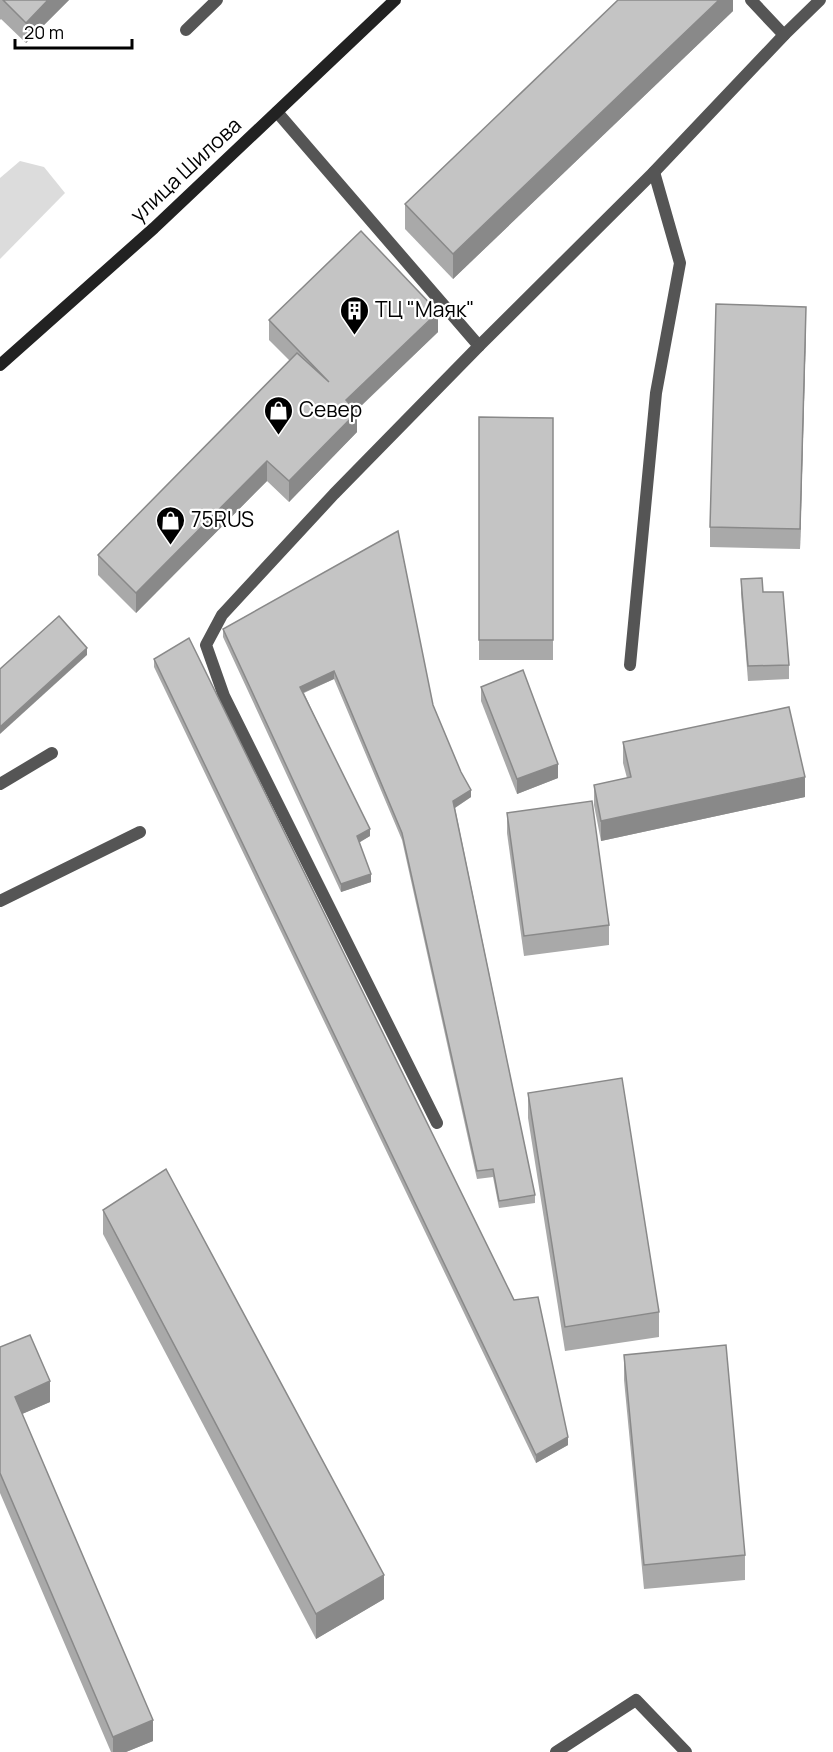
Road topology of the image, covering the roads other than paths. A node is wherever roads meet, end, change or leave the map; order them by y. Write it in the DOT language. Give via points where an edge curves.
graph roads {
  1 [pos="217,0"];
  2 [pos="395,0"];
  3 [pos="751,0"];
  4 [pos="820,0"];
  5 [pos="186,30"];
  6 [pos="784,35"];
  7 [pos="277,112"];
  8 [pos="654,172"];
  9 [pos="479,346"];
  10 [pos="0,365"];
  11 [pos="630,664"];
  12 [pos="52,753"];
  13 [pos="0,784"];
  14 [pos="140,832"];
  15 [pos="0,901"];
  16 [pos="437,1123"];
  17 [pos="556,1752"];
  18 [pos="686,1752"];
  1 -- 5 [label="street"];
  2 -- 7 [label="main road, улица Шилова"];
  3 -- 6 [label="street"];
  4 -- 6 [label="street"];
  6 -- 8 [label="street"];
  7 -- 9 [label="street"];
  7 -- 10 [label="main road, улица Шилова"];
  8 -- 9 [label="street"];
  8 -- 11 [label="street" via="680,263 656,393"];
  9 -- 16 [label="street" via="222,615 206,645 224,696"];
  12 -- 13 [label="street"];
  14 -- 15 [label="street"];
  17 -- 18 [label="street" via="636,1700"];
}
